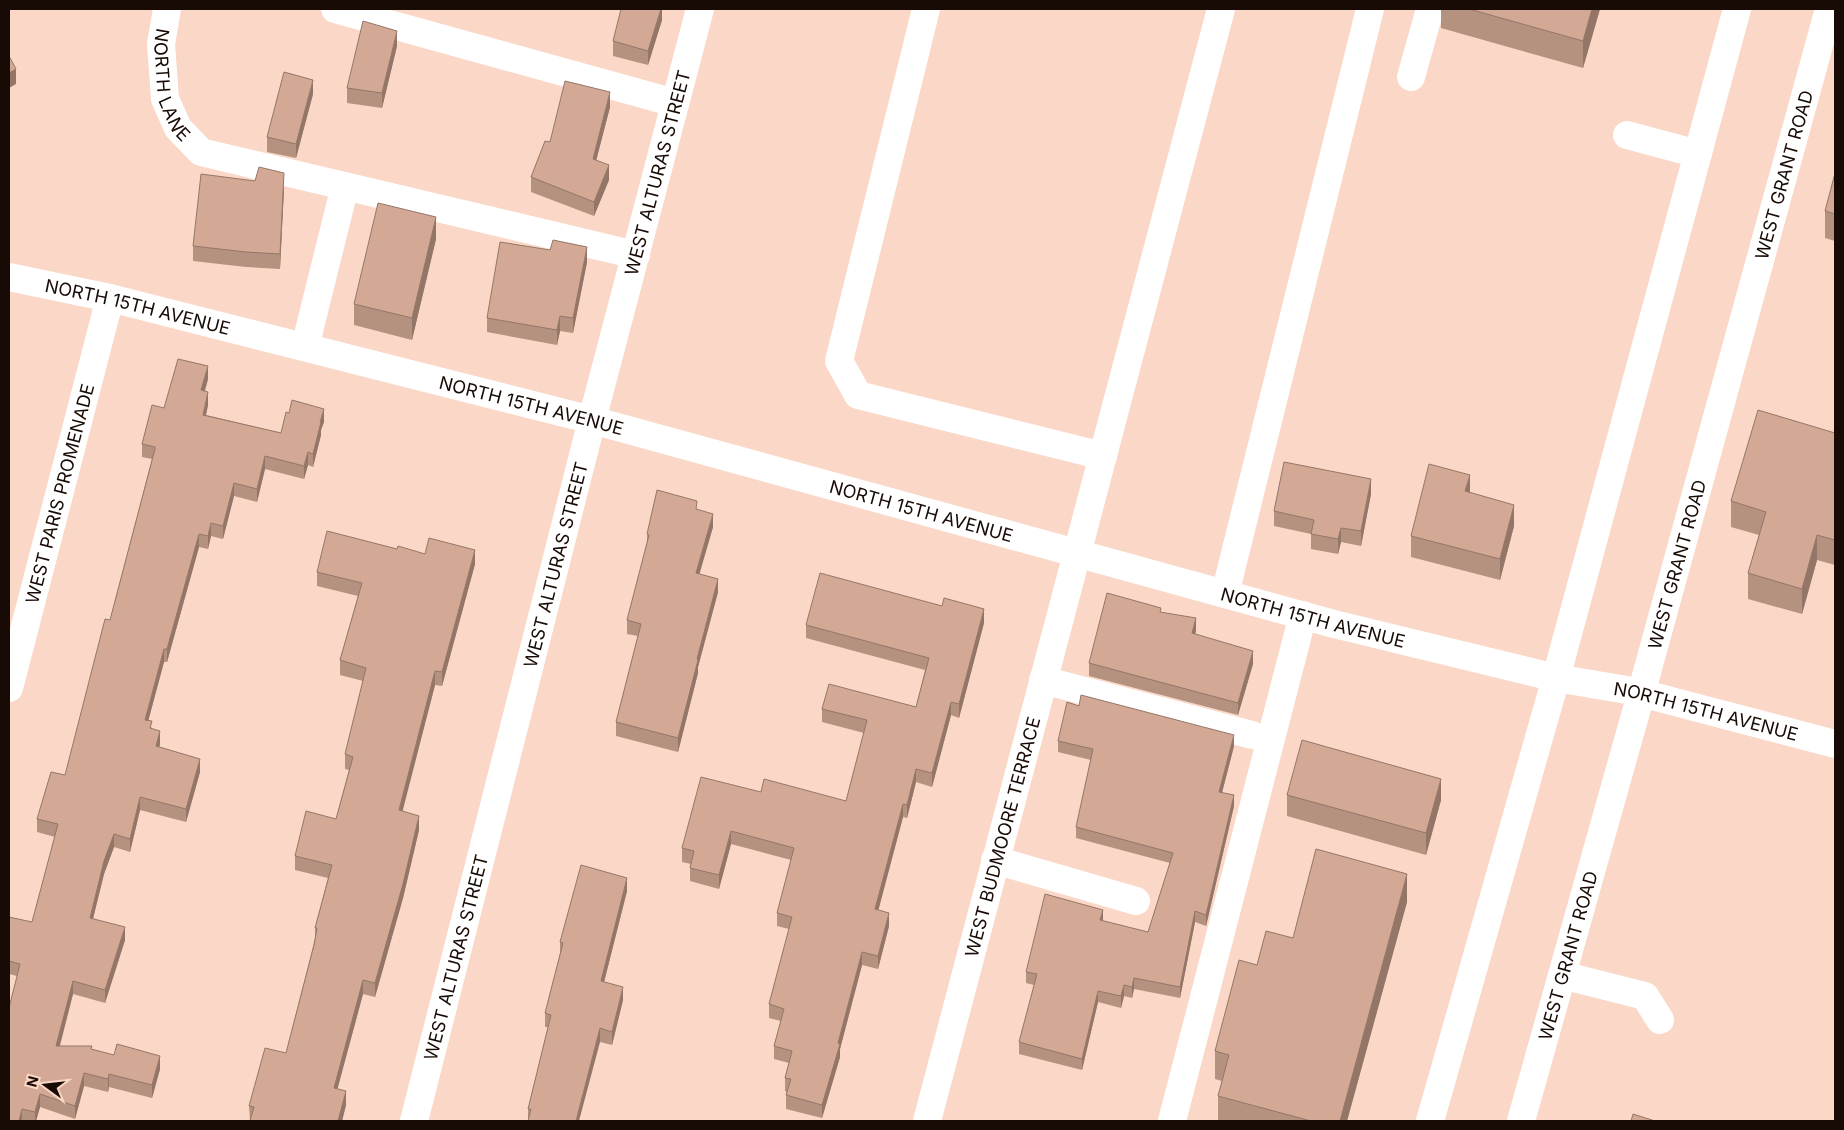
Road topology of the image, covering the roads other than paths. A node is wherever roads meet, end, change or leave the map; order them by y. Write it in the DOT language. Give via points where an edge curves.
graph roads {
  1 [pos="167,9"];
  2 [pos="335,9"];
  3 [pos="700,9"];
  4 [pos="926,9"];
  5 [pos="1221,9"];
  6 [pos="1370,9"];
  7 [pos="1430,9"];
  8 [pos="1737,9"];
  9 [pos="1831,11"];
  10 [pos="1412,77"];
  11 [pos="675,103"];
  12 [pos="1627,135"];
  13 [pos="1698,154"];
  14 [pos="345,186"];
  15 [pos="636,255"];
  16 [pos="9,276"];
  17 [pos="110,298"];
  18 [pos="306,347"];
  19 [pos="592,420"];
  20 [pos="1102,456"];
  21 [pos="1076,553"];
  22 [pos="1226,594"];
  23 [pos="1303,615"];
  24 [pos="1556,678"];
  25 [pos="1043,680"];
  26 [pos="9,688"];
  27 [pos="1641,694"];
  28 [pos="1252,735"];
  29 [pos="1835,744"];
  30 [pos="995,860"];
  31 [pos="1136,901"];
  32 [pos="1562,975"];
  33 [pos="1660,1020"];
  34 [pos="414,1121"];
  35 [pos="927,1121"];
  36 [pos="1172,1121"];
  37 [pos="1430,1121"];
  38 [pos="1521,1121"];
  1 -- 14 [label="street, NORTH LANE" via="161,44 165,99 178,128 201,152"];
  2 -- 11 [label="street"];
  3 -- 11 [label="street, WEST ALTURAS STREET"];
  4 -- 20 [label="street" via="840,361 858,395"];
  5 -- 20 [label="street, WEST BUDMOORE TERRACE"];
  6 -- 22 [label="street"];
  7 -- 10 [label="street"];
  8 -- 13 [label="street"];
  9 -- 27 [label="street, WEST GRANT ROAD"];
  11 -- 15 [label="street, WEST ALTURAS STREET"];
  12 -- 13 [label="street"];
  13 -- 24 [label="street"];
  14 -- 15 [label="street"];
  14 -- 18 [label="street"];
  15 -- 19 [label="street, WEST ALTURAS STREET"];
  16 -- 17 [label="street, NORTH 15TH AVENUE"];
  17 -- 18 [label="street, NORTH 15TH AVENUE"];
  17 -- 26 [label="street, WEST PARIS PROMENADE"];
  18 -- 19 [label="street, NORTH 15TH AVENUE"];
  19 -- 21 [label="street, NORTH 15TH AVENUE"];
  19 -- 34 [label="street, WEST ALTURAS STREET"];
  20 -- 21 [label="street, WEST BUDMOORE TERRACE"];
  21 -- 22 [label="street, NORTH 15TH AVENUE"];
  21 -- 25 [label="street, WEST BUDMOORE TERRACE"];
  22 -- 23 [label="street, NORTH 15TH AVENUE"];
  23 -- 24 [label="street, NORTH 15TH AVENUE"];
  23 -- 36 [label="street"];
  24 -- 27 [label="street, NORTH 15TH AVENUE"];
  24 -- 37 [label="street"];
  25 -- 28 [label="street"];
  25 -- 30 [label="street, WEST BUDMOORE TERRACE"];
  27 -- 29 [label="street, NORTH 15TH AVENUE"];
  27 -- 32 [label="street, WEST GRANT ROAD"];
  30 -- 31 [label="street"];
  30 -- 35 [label="street, WEST BUDMOORE TERRACE"];
  32 -- 33 [label="street" via="1645,996"];
  32 -- 38 [label="street, WEST GRANT ROAD"];
}
